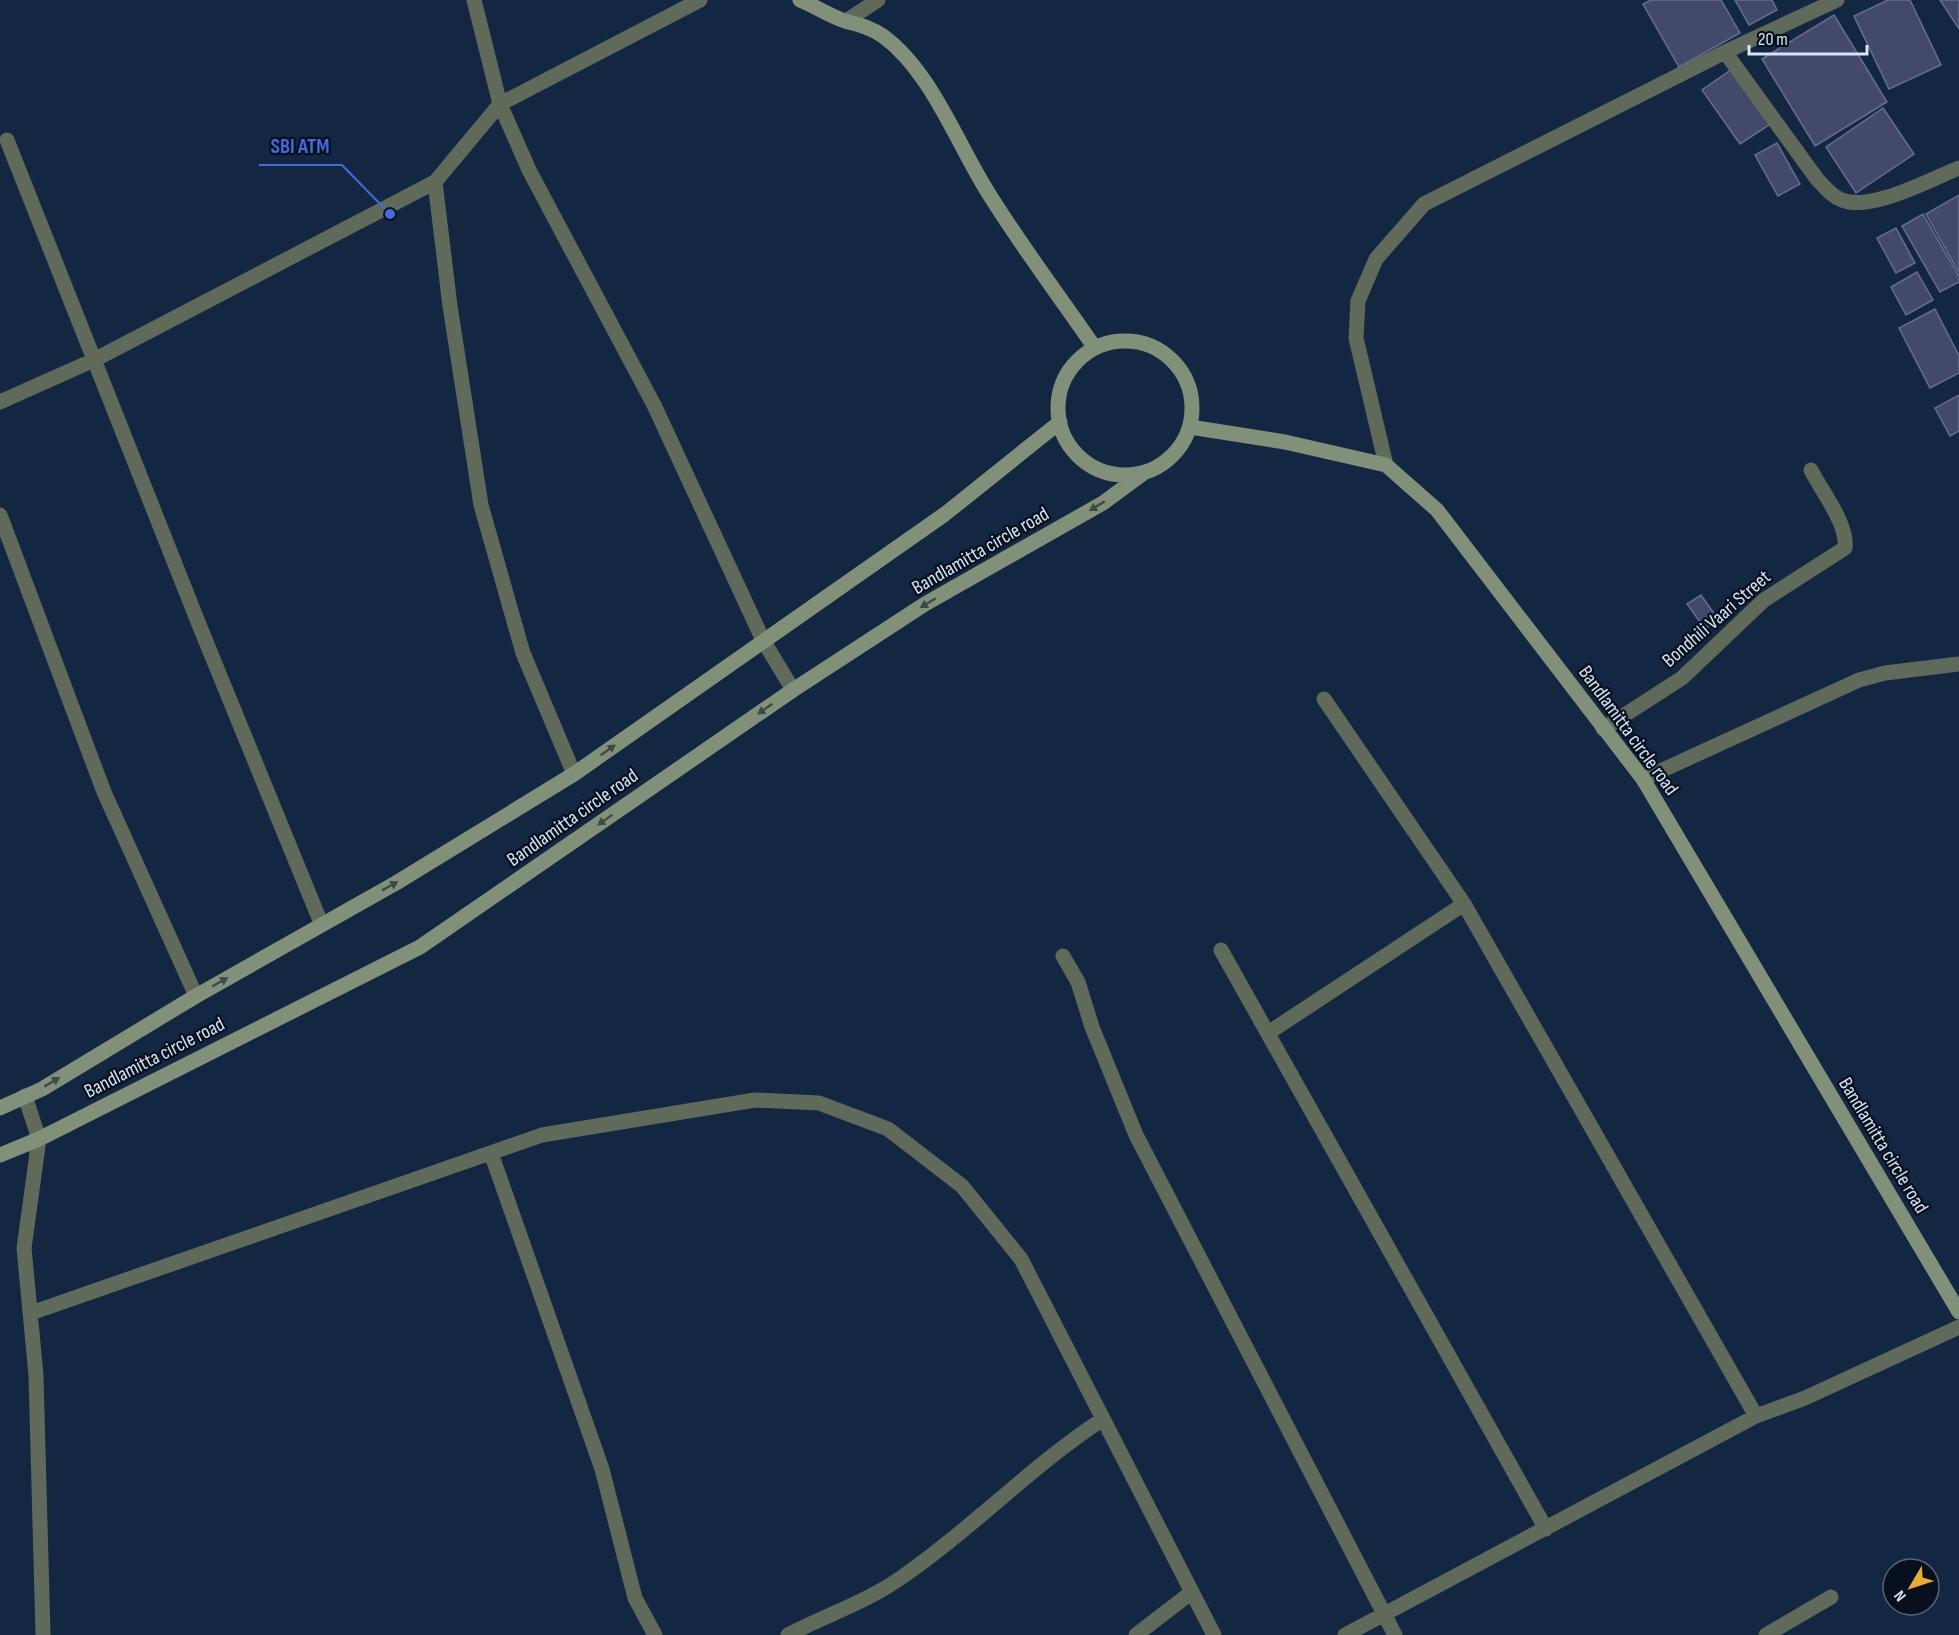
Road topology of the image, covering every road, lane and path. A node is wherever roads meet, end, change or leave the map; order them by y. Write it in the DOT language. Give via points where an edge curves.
graph roads {
  1 [pos="474,0"];
  2 [pos="700,0"];
  3 [pos="800,0"];
  4 [pos="878,0"];
  5 [pos="1837,0"];
  6 [pos="846,21"];
  7 [pos="1725,52"];
  8 [pos="500,104"];
  9 [pos="7,140"];
  10 [pos="1959,168"];
  11 [pos="435,182"];
  12 [pos="1095,348"];
  13 [pos="94,360"];
  14 [pos="0,402"];
  15 [pos="1060,422"];
  16 [pos="1190,427"];
  17 [pos="1386,465"];
  18 [pos="1811,470"];
  19 [pos="1145,472"];
  20 [pos="0,515"];
  21 [pos="763,640"];
  22 [pos="1959,664"];
  23 [pos="793,690"];
  24 [pos="1324,699"];
  25 [pos="1603,729"];
  26 [pos="574,774"];
  27 [pos="1643,779"];
  28 [pos="1464,904"];
  29 [pos="321,923"];
  30 [pos="1221,950"];
  31 [pos="1063,956"];
  32 [pos="196,996"];
  33 [pos="1268,1033"];
  34 [pos="25,1096"];
  35 [pos="0,1108"];
  36 [pos="39,1138"];
  37 [pos="491,1153"];
  38 [pos="0,1155"];
  39 [pos="1959,1312"];
  40 [pos="31,1313"];
  41 [pos="1959,1327"];
  42 [pos="1756,1416"];
  43 [pos="1103,1419"];
  44 [pos="1546,1529"];
  45 [pos="1192,1592"];
  46 [pos="1831,1597"];
  47 [pos="1385,1616"];
  48 [pos="43,1635"];
  49 [pos="655,1635"];
  50 [pos="788,1635"];
  51 [pos="1136,1635"];
  52 [pos="1214,1635"];
  53 [pos="1345,1635"];
  54 [pos="1395,1635"];
  55 [pos="1766,1635"];
  1 -- 8 [label="street"];
  2 -- 8 [label="street"];
  3 -- 6 [label="street"];
  4 -- 6 [label="street"];
  5 -- 7 [label="street"];
  6 -- 12 [label="street" via="855,21 884,37 915,70 949,121 987,192"];
  7 -- 10 [label="street" via="1817,179 1830,194 1844,201 1861,204 1877,200"];
  7 -- 17 [label="street" via="1424,204 1400,229 1376,259 1358,301 1356,338"];
  8 -- 11 [label="street"];
  8 -- 21 [label="street" via="529,170 654,405"];
  9 -- 13 [label="street"];
  11 -- 13 [label="street"];
  11 -- 26 [label="street" via="481,506 523,653"];
  12 -- 15 [label="street, Bandlamitta circle road" via="1077,361 1065,379 1059,400"];
  12 -- 16 [label="street, Bandlamitta circle road" via="1133,341 1168,357 1190,388"];
  13 -- 14 [label="street"];
  13 -- 29 [label="street"];
  15 -- 19 [label="street, Bandlamitta circle road" via="1068,442 1082,459 1101,470 1123,475"];
  15 -- 21 [label="street" via="945,514"];
  16 -- 17 [label="street, Bandlamitta circle road" via="1285,442"];
  16 -- 19 [label="street, Bandlamitta circle road" via="1180,447 1165,462"];
  17 -- 25 [label="street, Bandlamitta circle road" via="1437,510"];
  18 -- 25 [label="street, Bondhili Vaari Street" via="1843,526 1845,548 1764,600 1682,678"];
  19 -- 23 [label="street, Bandlamitta circle road, one-way" via="1103,503 925,604"];
  20 -- 32 [label="street" via="104,792"];
  21 -- 23 [label="street"];
  26 -- 21 [label="street, one-way"];
  22 -- 27 [label="street" via="1859,680"];
  23 -- 36 [label="street, Bandlamitta circle road, one-way" via="420,947"];
  24 -- 28 [label="street"];
  25 -- 27 [label="street, Bandlamitta circle road"];
  29 -- 26 [label="street, one-way" via="396,883"];
  27 -- 39 [label="street, Bandlamitta circle road"];
  28 -- 33 [label="street"];
  28 -- 42 [label="street"];
  32 -- 29 [label="street, one-way"];
  30 -- 33 [label="street"];
  31 -- 47 [label="street" via="1078,982 1136,1135"];
  34 -- 32 [label="street, one-way"];
  33 -- 44 [label="street"];
  34 -- 35 [label="street"];
  34 -- 36 [label="street"];
  36 -- 38 [label="street, Bandlamitta circle road"];
  36 -- 40 [label="street" via="24,1248"];
  37 -- 40 [label="street"];
  37 -- 43 [label="street" via="542,1135 755,1100 819,1103 888,1129 962,1186 1021,1259"];
  37 -- 49 [label="street" via="602,1469 635,1598"];
  40 -- 48 [label="street"];
  41 -- 42 [label="street" via="1805,1398"];
  42 -- 44 [label="street"];
  43 -- 45 [label="street"];
  43 -- 50 [label="street" via="1064,1444 901,1578"];
  44 -- 47 [label="street"];
  45 -- 51 [label="street"];
  45 -- 52 [label="street"];
  46 -- 55 [label="street"];
  47 -- 53 [label="street"];
  47 -- 54 [label="street"];
}
